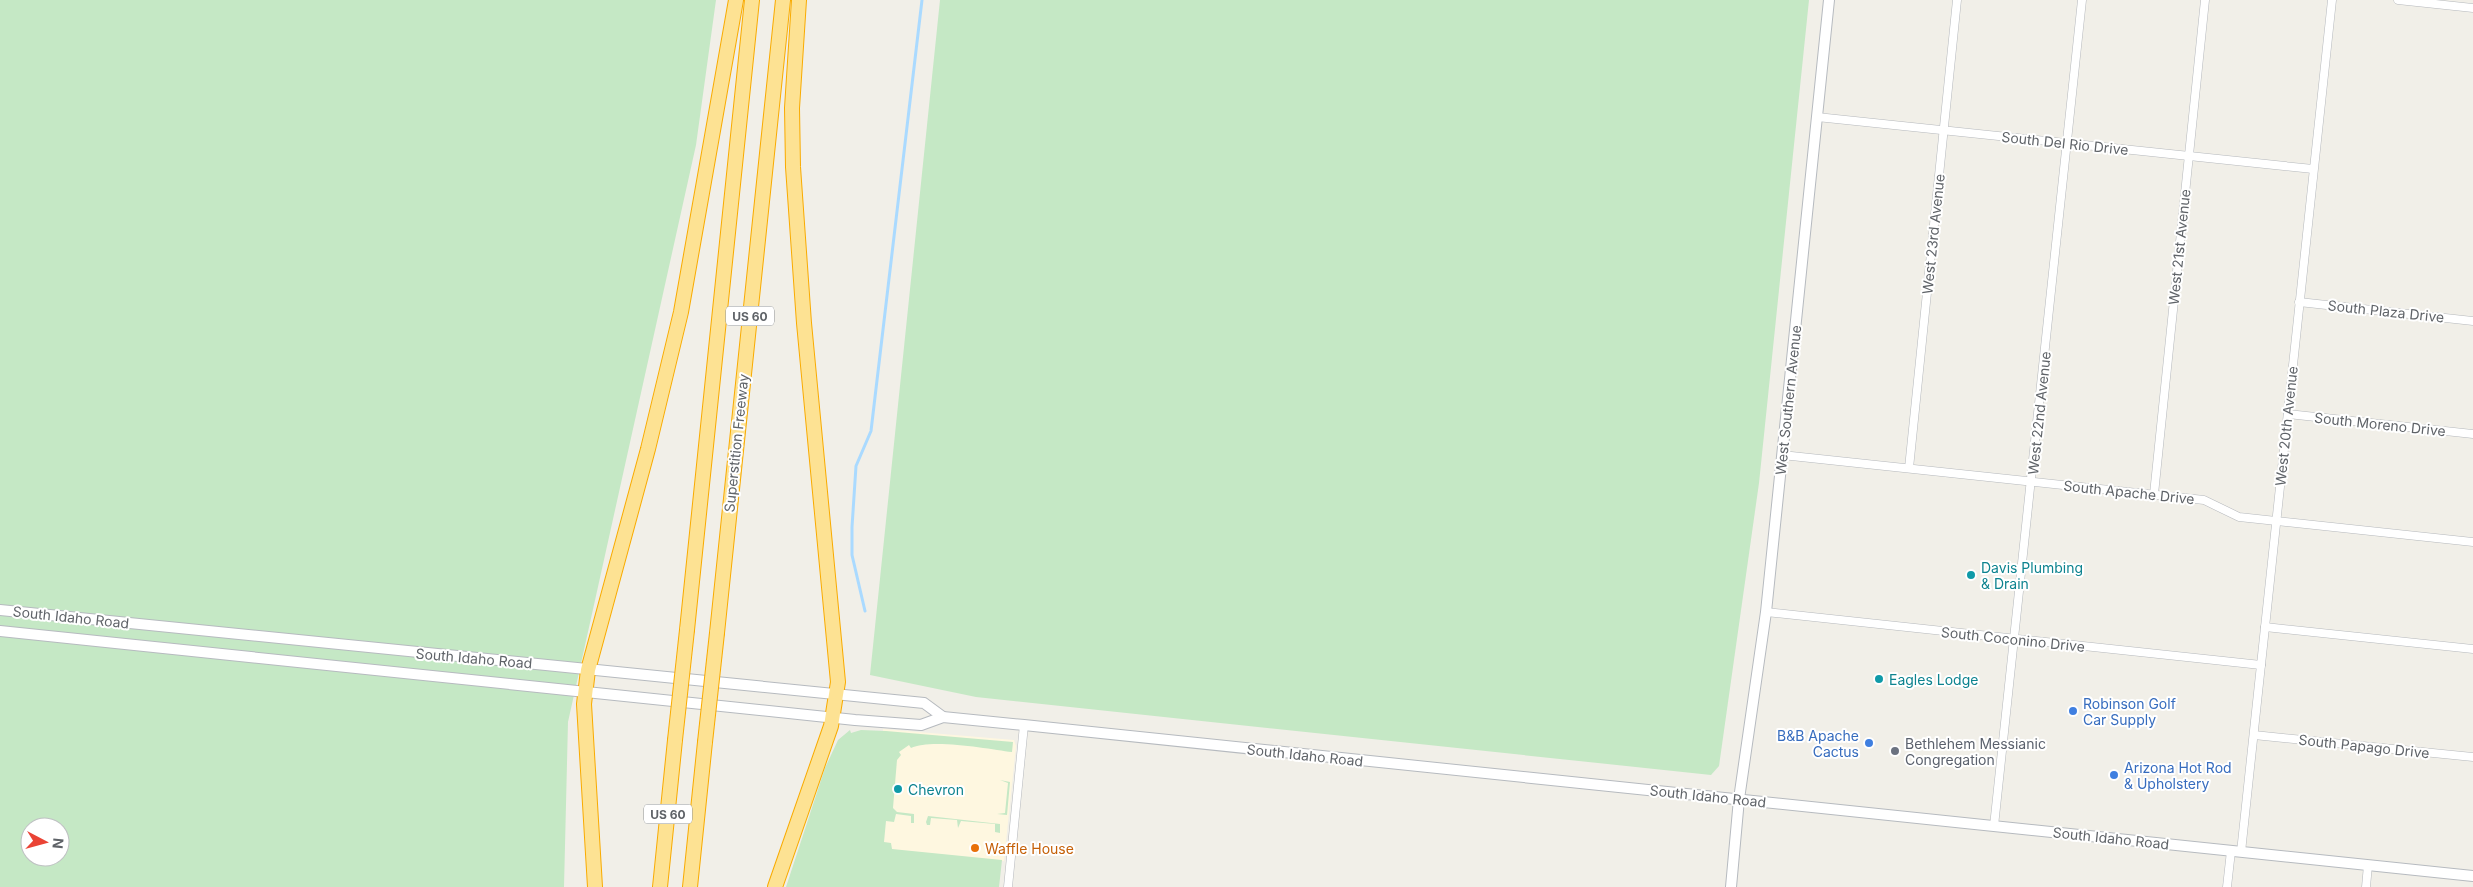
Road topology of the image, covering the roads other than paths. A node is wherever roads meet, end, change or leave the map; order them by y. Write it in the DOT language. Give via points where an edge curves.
graph roads {
  1 [pos="736,0"];
  2 [pos="752,0"];
  3 [pos="783,0"];
  4 [pos="799,0"];
  5 [pos="1829,0"];
  6 [pos="1957,0"];
  7 [pos="2082,0"];
  8 [pos="2205,0"];
  9 [pos="2332,0"];
  10 [pos="2398,0"];
  11 [pos="2473,8"];
  12 [pos="1817,117"];
  13 [pos="1943,130"];
  14 [pos="2067,143"];
  15 [pos="2188,157"];
  16 [pos="2313,169"];
  17 [pos="2299,302"];
  18 [pos="2473,320"];
  19 [pos="2288,414"];
  20 [pos="2473,434"];
  21 [pos="1782,455"];
  22 [pos="1909,468"];
  23 [pos="2032,481"];
  24 [pos="2154,494"];
  25 [pos="2276,522"];
  26 [pos="2473,542"];
  27 [pos="0,610"];
  28 [pos="1766,612"];
  29 [pos="2265,627"];
  30 [pos="0,631"];
  31 [pos="2015,639"];
  32 [pos="2473,649"];
  33 [pos="2261,665"];
  34 [pos="588,670"];
  35 [pos="585,691"];
  36 [pos="837,695"];
  37 [pos="834,717"];
  38 [pos="944,717"];
  39 [pos="1024,725"];
  40 [pos="2254,735"];
  41 [pos="2473,758"];
  42 [pos="1739,799"];
  43 [pos="1994,826"];
  44 [pos="2236,852"];
  45 [pos="2368,865"];
  46 [pos="2473,876"];
  47 [pos="595,887"];
  48 [pos="660,887"];
  49 [pos="690,887"];
  50 [pos="775,887"];
  51 [pos="1008,887"];
  52 [pos="1731,887"];
  53 [pos="2227,887"];
  54 [pos="2366,887"];
  1 -- 34 [label="highway" via="681,312 648,449"];
  2 -- 48 [label="highway, US 60, bridge"];
  3 -- 49 [label="highway, Superstition Freeway / US 60, bridge"];
  4 -- 36 [label="highway" via="792,108 793,167"];
  5 -- 12 [label="main road, West Southern Avenue"];
  6 -- 13 [label="street, West 23rd Avenue"];
  7 -- 14 [label="street, West 22nd Avenue"];
  8 -- 15 [label="street, West 21st Avenue"];
  9 -- 16 [label="street, West 20th Avenue"];
  10 -- 11 [label="street"];
  12 -- 13 [label="street, South Del Rio Drive"];
  12 -- 21 [label="main road, West Southern Avenue"];
  13 -- 14 [label="street, South Del Rio Drive"];
  13 -- 22 [label="street, West 23rd Avenue"];
  14 -- 15 [label="street, South Del Rio Drive"];
  14 -- 23 [label="street, West 22nd Avenue"];
  15 -- 16 [label="street, South Del Rio Drive"];
  15 -- 24 [label="street, West 21st Avenue"];
  16 -- 17 [label="street, West 20th Avenue"];
  17 -- 18 [label="street, South Plaza Drive"];
  17 -- 19 [label="street, West 20th Avenue"];
  19 -- 20 [label="street, South Moreno Drive"];
  19 -- 25 [label="street, West 20th Avenue"];
  21 -- 22 [label="street, South Apache Drive"];
  21 -- 28 [label="main road, West Southern Avenue"];
  22 -- 23 [label="street, South Apache Drive"];
  23 -- 24 [label="street, South Apache Drive"];
  23 -- 31 [label="street, West 22nd Avenue"];
  24 -- 25 [label="street, South Apache Drive" via="2204,500 2239,517"];
  25 -- 26 [label="street, South Apache Drive"];
  25 -- 29 [label="street, West 20th Avenue"];
  27 -- 34 [label="main road, South Idaho Road"];
  28 -- 31 [label="street, South Coconino Drive"];
  28 -- 42 [label="main road, West Southern Avenue"];
  29 -- 32 [label="street"];
  29 -- 33 [label="street, West 20th Avenue"];
  30 -- 35 [label="main road, South Idaho Road"];
  31 -- 33 [label="street, South Coconino Drive"];
  31 -- 43 [label="street, West 22nd Avenue"];
  33 -- 40 [label="street, West 20th Avenue"];
  34 -- 35 [label="highway"];
  34 -- 36 [label="main road, South Idaho Road"];
  35 -- 37 [label="main road, South Idaho Road"];
  35 -- 47 [label="highway"];
  36 -- 37 [label="highway"];
  36 -- 38 [label="main road, South Idaho Road" via="924,703"];
  37 -- 38 [label="main road, South Idaho Road" via="921,725"];
  37 -- 50 [label="highway"];
  38 -- 39 [label="main road, South Idaho Road"];
  39 -- 42 [label="main road, South Idaho Road"];
  39 -- 51 [label="street"];
  40 -- 41 [label="street, South Papago Drive"];
  40 -- 44 [label="street, West 20th Avenue"];
  42 -- 43 [label="main road, South Idaho Road"];
  42 -- 52 [label="main road, West Southern Avenue"];
  43 -- 44 [label="main road, South Idaho Road"];
  44 -- 45 [label="main road, South Idaho Road"];
  44 -- 53 [label="street, West 20th Avenue"];
  45 -- 46 [label="main road, South Idaho Road"];
  45 -- 54 [label="street"];
}
